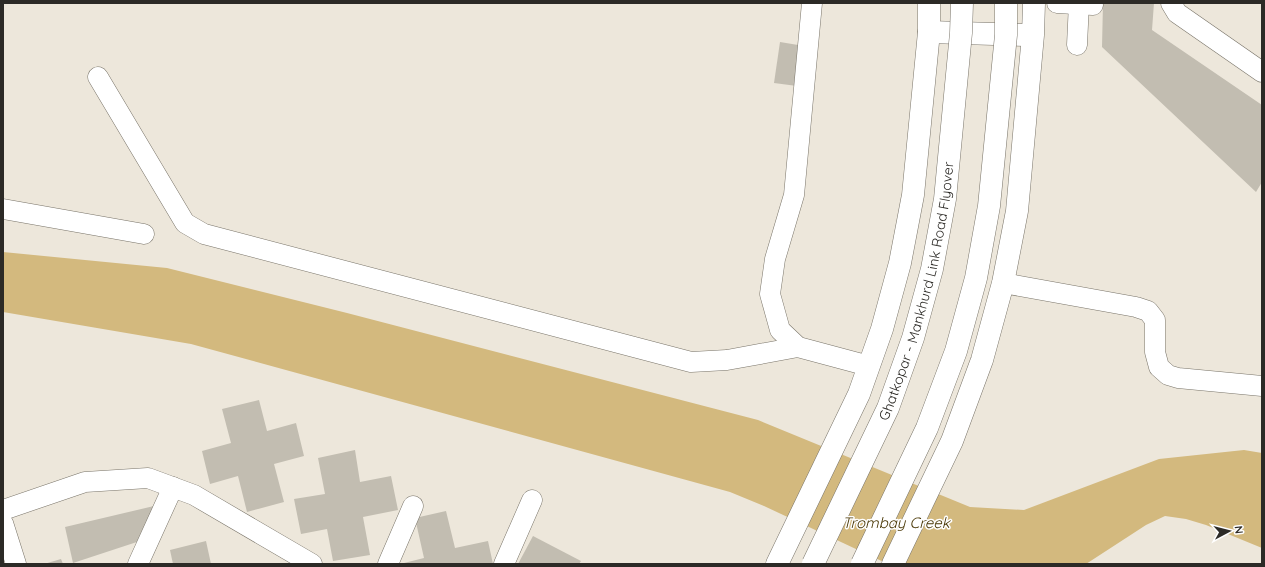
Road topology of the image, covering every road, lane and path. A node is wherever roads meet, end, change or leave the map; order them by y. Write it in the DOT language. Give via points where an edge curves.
graph roads {
  1 [pos="812,3"];
  2 [pos="929,3"];
  3 [pos="962,3"];
  4 [pos="1006,3"];
  5 [pos="1034,3"];
  6 [pos="1057,3"];
  7 [pos="1171,3"];
  8 [pos="1084,4"];
  9 [pos="929,32"];
  10 [pos="1033,35"];
  11 [pos="1077,44"];
  12 [pos="1262,72"];
  13 [pos="98,77"];
  14 [pos="3,209"];
  15 [pos="144,234"];
  16 [pos="1003,283"];
  17 [pos="798,347"];
  18 [pos="869,366"];
  19 [pos="1262,386"];
  20 [pos="173,487"];
  21 [pos="532,500"];
  22 [pos="413,506"];
  23 [pos="3,510"];
  24 [pos="3,523"];
  25 [pos="289,558"];
  26 [pos="16,564"];
  27 [pos="138,564"];
  28 [pos="312,564"];
  29 [pos="388,564"];
  30 [pos="504,564"];
  31 [pos="777,564"];
  32 [pos="813,564"];
  33 [pos="862,564"];
  34 [pos="893,564"];
  1 -- 17 [label="street" via="794,195 775,259 770,294 780,330"];
  2 -- 9 [label="highway"];
  3 -- 32 [label="highway, Ghatkopar - Mankhurd Link Road Flyover, bridge" via="945,200 930,277 913,338 888,408"];
  4 -- 33 [label="highway, bridge" via="1006,35 989,206 976,278 956,351 927,428"];
  5 -- 10 [label="highway"];
  6 -- 8 [label="street"];
  7 -- 12 [label="street" via="1177,13"];
  8 -- 11 [label="street"];
  9 -- 10 [label="highway"];
  9 -- 18 [label="highway" via="913,195 900,263"];
  10 -- 16 [label="highway" via="1017,211"];
  13 -- 17 [label="street" via="185,223 204,234 692,362 727,360"];
  14 -- 15 [label="street"];
  16 -- 19 [label="street" via="1148,311 1155,320 1159,367 1168,375"];
  16 -- 34 [label="highway" via="982,360 952,441"];
  17 -- 18 [label="street"];
  18 -- 31 [label="highway" via="859,394"];
  20 -- 23 [label="street" via="148,478 85,482"];
  20 -- 25 [label="street" via="194,495"];
  20 -- 27 [label="street"];
  21 -- 30 [label="street"];
  22 -- 29 [label="street"];
  24 -- 26 [label="street"];
  25 -- 28 [label="street"];
}
